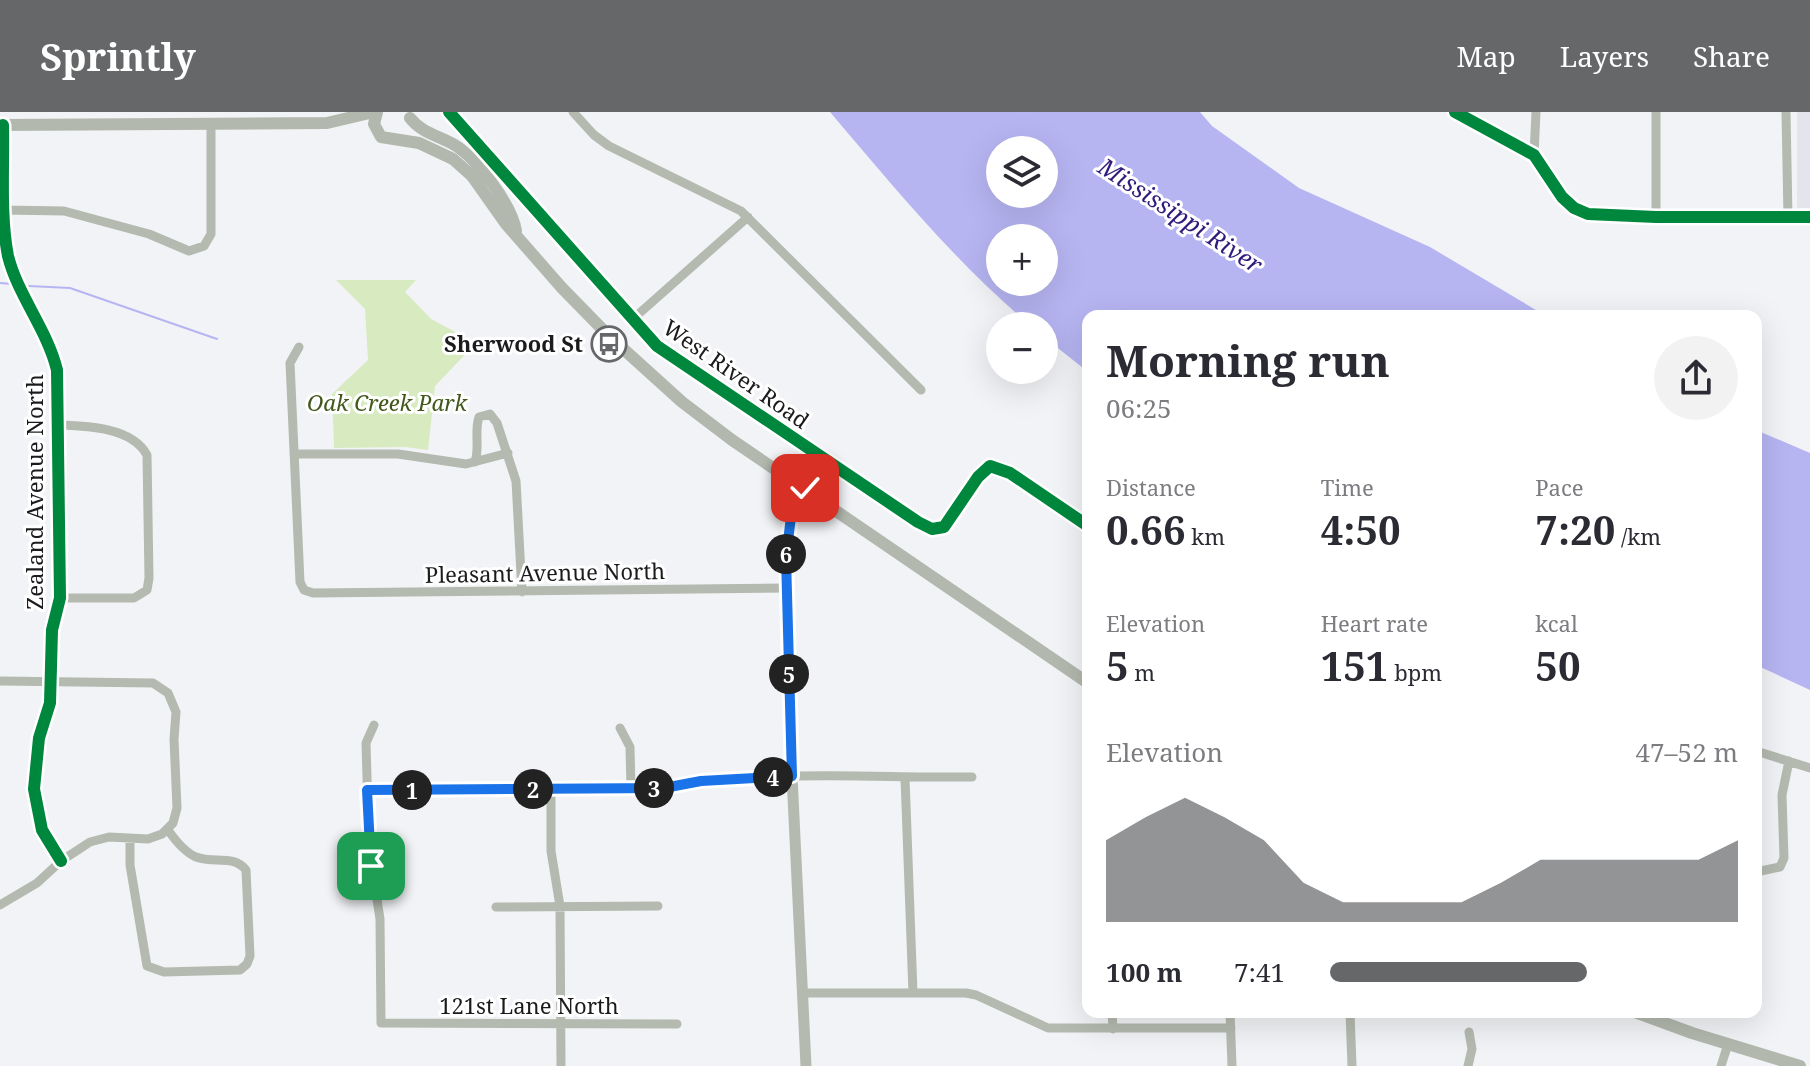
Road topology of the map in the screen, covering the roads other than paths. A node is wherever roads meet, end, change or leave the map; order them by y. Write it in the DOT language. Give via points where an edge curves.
graph roads {
  1 [pos="375,112"];
  2 [pos="449,112"];
  3 [pos="573,112"];
  4 [pos="1455,112"];
  5 [pos="1536,112"];
  6 [pos="1656,112"];
  7 [pos="1786,112"];
  8 [pos="409,115"];
  9 [pos="327,123"];
  10 [pos="211,124"];
  11 [pos="2,125"];
  12 [pos="378,134"];
  13 [pos="396,140"];
  14 [pos="1534,155"];
  15 [pos="3,210"];
  16 [pos="748,217"];
  17 [pos="1656,217"];
  18 [pos="1788,217"];
  19 [pos="1810,217"];
  20 [pos="516,234"];
  21 [pos="634,318"];
  22 [pos="299,347"];
  23 [pos="921,390"];
  24 [pos="58,425"];
  25 [pos="508,453"];
  26 [pos="294,454"];
  27 [pos="475,462"];
  28 [pos="805,488"];
  29 [pos="1082,522"];
  30 [pos="786,588"];
  31 [pos="522,592"];
  32 [pos="60,598"];
  33 [pos="1082,679"];
  34 [pos="0,681"];
  35 [pos="51,681"];
  36 [pos="374,725"];
  37 [pos="620,728"];
  38 [pos="1762,753"];
  39 [pos="1789,761"];
  40 [pos="1810,768"];
  41 [pos="792,776"];
  42 [pos="972,777"];
  43 [pos="905,778"];
  44 [pos="631,788"];
  45 [pos="551,789"];
  46 [pos="367,790"];
  47 [pos="168,830"];
  48 [pos="130,839"];
  49 [pos="61,861"];
  50 [pos="1762,871"];
  51 [pos="0,905"];
  52 [pos="560,906"];
  53 [pos="658,906"];
  54 [pos="496,907"];
  55 [pos="804,993"];
  56 [pos="913,993"];
  57 [pos="1112,1018"];
  58 [pos="1230,1018"];
  59 [pos="1350,1018"];
  60 [pos="1652,1018"];
  61 [pos="560,1024"];
  62 [pos="677,1024"];
  63 [pos="1231,1028"];
  64 [pos="1113,1029"];
  65 [pos="1469,1032"];
  66 [pos="1728,1044"];
  67 [pos="561,1066"];
  68 [pos="806,1066"];
  69 [pos="1232,1066"];
  70 [pos="1352,1066"];
  71 [pos="1468,1066"];
  72 [pos="1721,1066"];
  73 [pos="1800,1066"];
  1 -- 9 [label="main road"];
  1 -- 12 [label="main road"];
  2 -- 21 [label="street, West River Road"];
  3 -- 16 [label="street" via="609,146"];
  4 -- 14 [label="street"];
  5 -- 14 [label="street"];
  6 -- 17 [label="street"];
  7 -- 18 [label="street"];
  8 -- 13 [label="main road" via="408,132"];
  8 -- 20 [label="main road" via="479,167 499,194"];
  9 -- 10 [label="main road"];
  9 -- 12 [label="main road" via="367,127"];
  10 -- 11 [label="main road"];
  10 -- 15 [label="street" via="211,231 204,246 189,251 149,234 64,211"];
  11 -- 15 [label="street, Zealand Avenue North"];
  12 -- 13 [label="main road"];
  13 -- 20 [label="main road" via="428,146 453,159"];
  14 -- 17 [label="street" via="1579,211"];
  15 -- 24 [label="street, Zealand Avenue North" via="11,267 55,361"];
  16 -- 21 [label="street"];
  16 -- 23 [label="street"];
  17 -- 18 [label="street"];
  18 -- 19 [label="street"];
  20 -- 28 [label="main road" via="562,288 654,377 721,432"];
  21 -- 29 [label="street, West River Road" via="646,336 680,363 932,529 944,527 990,466 1010,473"];
  22 -- 26 [label="street" via="290,363"];
  24 -- 32 [label="street, Zealand Avenue North"];
  24 -- 32 [label="street" via="88,427 141,444 147,455 149,566 148,585 139,596"];
  25 -- 27 [label="street"];
  25 -- 27 [label="street" via="494,417 485,414 477,422"];
  25 -- 31 [label="street" via="516,481"];
  26 -- 27 [label="street" via="398,454"];
  26 -- 31 [label="street, Pleasant Avenue North" via="304,590"];
  28 -- 30 [label="street" via="789,523"];
  28 -- 33 [label="main road"];
  30 -- 31 [label="street, Pleasant Avenue North"];
  30 -- 41 [label="street"];
  32 -- 35 [label="street, Zealand Avenue North" via="52,630"];
  34 -- 35 [label="street"];
  35 -- 47 [label="street" via="153,683 168,693 176,712 177,808"];
  35 -- 49 [label="street, Zealand Avenue North" via="34,789 42,830"];
  36 -- 46 [label="street" via="366,743"];
  37 -- 44 [label="street" via="630,747"];
  38 -- 39 [label="street"];
  39 -- 40 [label="street"];
  39 -- 50 [label="street" via="1782,795 1784,858 1780,867"];
  41 -- 43 [label="street"];
  41 -- 44 [label="street"];
  41 -- 55 [label="street"];
  42 -- 43 [label="street"];
  43 -- 56 [label="street"];
  44 -- 45 [label="street"];
  45 -- 46 [label="street"];
  45 -- 52 [label="street" via="551,851"];
  46 -- 61 [label="street, 121st Lane North" via="380,919 381,1023"];
  47 -- 48 [label="street" via="148,839"];
  47 -- 48 [label="street" via="196,857 236,861 246,870 250,956 240,970 164,972 147,966"];
  48 -- 49 [label="street" via="90,842"];
  49 -- 51 [label="street"];
  52 -- 53 [label="street"];
  52 -- 54 [label="street"];
  52 -- 61 [label="street"];
  55 -- 56 [label="street"];
  55 -- 68 [label="street"];
  56 -- 64 [label="street" via="976,995 1048,1028"];
  57 -- 64 [label="street"];
  58 -- 63 [label="street"];
  59 -- 70 [label="street"];
  60 -- 66 [label="main road"];
  61 -- 62 [label="street, 121st Lane North"];
  61 -- 67 [label="street"];
  63 -- 64 [label="street"];
  63 -- 69 [label="street"];
  65 -- 71 [label="street"];
  66 -- 72 [label="street"];
  66 -- 73 [label="main road"];
}
